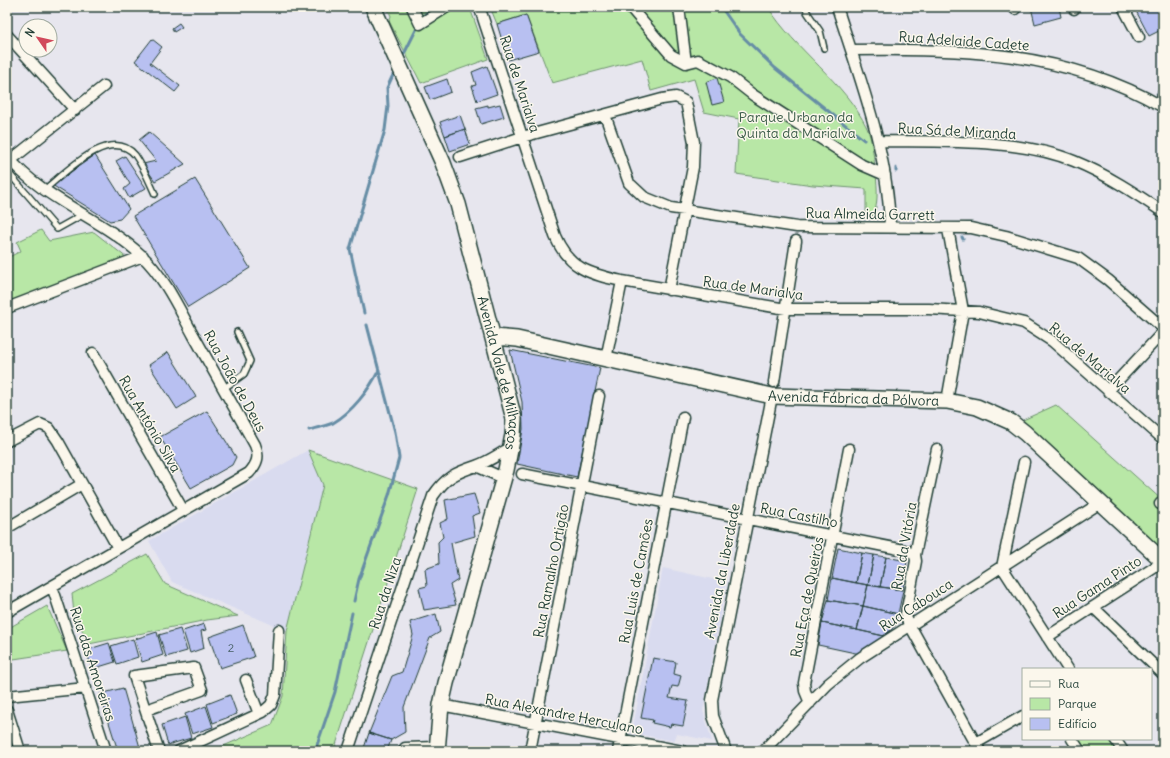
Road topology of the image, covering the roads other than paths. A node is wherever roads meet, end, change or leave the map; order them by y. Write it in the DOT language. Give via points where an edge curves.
graph roads {
  1 [pos="372,7"];
  2 [pos="412,7"];
  3 [pos="447,7"];
  4 [pos="630,7"];
  5 [pos="679,7"];
  6 [pos="806,7"];
  7 [pos="837,7"];
  8 [pos="1123,7"];
  9 [pos="480,9"];
  10 [pos="7,35"];
  11 [pos="1139,37"];
  12 [pos="824,48"];
  13 [pos="851,50"];
  14 [pos="686,63"];
  15 [pos="104,86"];
  16 [pos="1163,107"];
  17 [pos="75,110"];
  18 [pos="605,115"];
  19 [pos="522,137"];
  20 [pos="879,141"];
  21 [pos="460,157"];
  22 [pos="9,158"];
  23 [pos="7,171"];
  24 [pos="885,175"];
  25 [pos="28,177"];
  26 [pos="20,186"];
  27 [pos="44,190"];
  28 [pos="155,194"];
  29 [pos="685,211"];
  30 [pos="1163,212"];
  31 [pos="82,215"];
  32 [pos="890,227"];
  33 [pos="948,229"];
  34 [pos="796,241"];
  35 [pos="143,256"];
  36 [pos="622,281"];
  37 [pos="669,290"];
  38 [pos="7,308"];
  39 [pos="786,309"];
  40 [pos="963,311"];
  41 [pos="1163,328"];
  42 [pos="237,332"];
  43 [pos="1163,332"];
  44 [pos="494,337"];
  45 [pos="92,353"];
  46 [pos="606,359"];
  47 [pos="223,389"];
  48 [pos="773,389"];
  49 [pos="1108,391"];
  50 [pos="599,396"];
  51 [pos="947,401"];
  52 [pos="683,417"];
  53 [pos="8,438"];
  54 [pos="1163,439"];
  55 [pos="510,448"];
  56 [pos="937,448"];
  57 [pos="849,449"];
  58 [pos="1024,462"];
  59 [pos="476,466"];
  60 [pos="522,474"];
  61 [pos="503,478"];
  62 [pos="82,484"];
  63 [pos="582,487"];
  64 [pos="665,503"];
  65 [pos="1100,503"];
  66 [pos="183,510"];
  67 [pos="747,519"];
  68 [pos="7,528"];
  69 [pos="832,536"];
  70 [pos="118,548"];
  71 [pos="915,555"];
  72 [pos="1163,561"];
  73 [pos="1002,567"];
  74 [pos="52,586"];
  75 [pos="1093,607"];
  76 [pos="7,612"];
  77 [pos="910,625"];
  78 [pos="280,630"];
  79 [pos="1047,637"];
  80 [pos="1067,668"];
  81 [pos="1163,674"];
  82 [pos="246,680"];
  83 [pos="86,688"];
  84 [pos="7,696"];
  85 [pos="810,703"];
  86 [pos="441,705"];
  87 [pos="7,710"];
  88 [pos="146,710"];
  89 [pos="259,714"];
  90 [pos="1022,717"];
  91 [pos="535,723"];
  92 [pos="620,740"];
  93 [pos="1073,740"];
  94 [pos="1116,740"];
  95 [pos="978,747"];
  96 [pos="437,749"];
  97 [pos="20,751"];
  98 [pos="106,751"];
  99 [pos="160,751"];
  100 [pos="179,751"];
  101 [pos="348,751"];
  102 [pos="404,751"];
  103 [pos="530,751"];
  104 [pos="618,751"];
  105 [pos="682,751"];
  106 [pos="726,751"];
  107 [pos="763,751"];
  108 [pos="1080,751"];
  109 [pos="1123,751"];
  1 -- 44 [label="street, Avenida Vale de Milhaços" via="443,163 458,204"];
  2 -- 3 [label="street" via="419,21"];
  4 -- 14 [label="street" via="671,55"];
  5 -- 14 [label="street"];
  6 -- 12 [label="lane" via="820,31"];
  7 -- 13 [label="street"];
  8 -- 11 [label="street"];
  9 -- 19 [label="street, Rua de Marialva"];
  10 -- 17 [label="street"];
  13 -- 16 [label="street, Rua Adelaide Cadete" via="1014,56 1089,73 1132,90"];
  13 -- 20 [label="street"];
  14 -- 24 [label="street" via="698,60 730,77 753,95 862,165"];
  15 -- 17 [label="street"];
  17 -- 22 [label="street"];
  18 -- 19 [label="street"];
  18 -- 29 [label="street, Rua Almeida Garrett" via="629,183 644,197"];
  18 -- 29 [label="street" via="671,97 686,102 694,154"];
  19 -- 21 [label="street"];
  19 -- 36 [label="street, Rua de Marialva" via="555,236 563,252 581,269 597,276"];
  20 -- 24 [label="street"];
  20 -- 30 [label="street, Rua Sá de Miranda" via="983,143 1043,151 1073,160 1096,171"];
  22 -- 25 [label="street, Rua João de Deus"];
  23 -- 26 [label="lane"];
  24 -- 32 [label="street"];
  25 -- 26 [label="lane"];
  25 -- 27 [label="street, Rua João de Deus"];
  26 -- 31 [label="lane" via="57,228"];
  27 -- 28 [label="lane" via="97,150 108,145 119,145 127,148 135,156"];
  27 -- 31 [label="street, Rua João de Deus"];
  29 -- 32 [label="street, Rua Almeida Garrett" via="797,227"];
  29 -- 37 [label="street"];
  31 -- 35 [label="street, Rua João de Deus" via="117,236"];
  32 -- 33 [label="street, Rua Almeida Garrett"];
  33 -- 40 [label="street"];
  33 -- 41 [label="street, Rua Almeida Garrett" via="971,228 999,234 1078,258 1108,280"];
  34 -- 39 [label="street, Avenida da Liberdade"];
  35 -- 38 [label="street"];
  35 -- 47 [label="street, Rua João de Deus" via="175,301"];
  36 -- 37 [label="street, Rua de Marialva"];
  36 -- 46 [label="street"];
  37 -- 39 [label="street, Rua de Marialva"];
  39 -- 40 [label="street, Rua de Marialva"];
  39 -- 48 [label="street, Avenida da Liberdade"];
  40 -- 49 [label="street, Rua de Marialva" via="979,312 1024,323 1052,341"];
  40 -- 51 [label="street"];
  42 -- 47 [label="lane" via="250,361 244,374"];
  43 -- 49 [label="street"];
  44 -- 46 [label="street, Avenida Fábrica da Pólvora" via="517,339"];
  44 -- 55 [label="street, Avenida Vale de Milhaços" via="514,419"];
  45 -- 66 [label="street, Rua António Silva"];
  46 -- 48 [label="street, Avenida Fábrica da Pólvora"];
  47 -- 66 [label="street, Rua João de Deus" via="255,445 257,463 249,473"];
  48 -- 51 [label="street, Avenida Fábrica da Pólvora"];
  48 -- 67 [label="street, Avenida da Liberdade"];
  49 -- 54 [label="street, Rua de Marialva"];
  50 -- 63 [label="street, Rua Ramalho Ortigão"];
  51 -- 65 [label="street, Avenida Fábrica da Pólvora" via="977,407 1011,422"];
  52 -- 64 [label="street, Rua Luis de Camões"];
  53 -- 62 [label="street" via="40,424 44,425 58,440"];
  55 -- 59 [label="street, Rua da Niza"];
  55 -- 61 [label="street, Avenida Vale de Milhaços"];
  56 -- 71 [label="street, Rua da Vitória"];
  57 -- 69 [label="street, Rua Eça de Queirós"];
  58 -- 73 [label="street"];
  59 -- 61 [label="street"];
  59 -- 101 [label="street, Rua da Niza" via="460,470 451,476 433,496"];
  60 -- 63 [label="street, Rua Castilho"];
  61 -- 86 [label="street, Avenida Vale de Milhaços"];
  62 -- 68 [label="street"];
  62 -- 70 [label="street"];
  63 -- 64 [label="street, Rua Castilho"];
  63 -- 91 [label="street, Rua Ramalho Ortigão"];
  64 -- 67 [label="street, Rua Castilho"];
  64 -- 92 [label="street, Rua Luis de Camões"];
  65 -- 72 [label="street, Avenida Fábrica da Pólvora"];
  65 -- 73 [label="street, Rua Cabouca"];
  66 -- 70 [label="street, Rua João de Deus"];
  67 -- 69 [label="street, Rua Castilho"];
  67 -- 106 [label="street, Avenida da Liberdade" via="712,700 713,716"];
  69 -- 71 [label="street, Rua Castilho" via="904,550"];
  69 -- 85 [label="street, Rua Eça de Queirós" via="804,683"];
  70 -- 74 [label="street, Rua João de Deus"];
  71 -- 77 [label="street, Rua da Vitória" via="906,614"];
  72 -- 75 [label="street, Rua Gama Pinto"];
  73 -- 77 [label="street, Rua Cabouca"];
  73 -- 79 [label="street"];
  74 -- 76 [label="street, Rua João de Deus"];
  74 -- 83 [label="street, Rua das Amoreiras"];
  75 -- 79 [label="street, Rua Gama Pinto"];
  75 -- 81 [label="street"];
  77 -- 85 [label="street, Rua Cabouca" via="855,662"];
  77 -- 95 [label="street, Rua da Vitória"];
  78 -- 89 [label="street" via="275,695 268,707"];
  79 -- 80 [label="street"];
  82 -- 89 [label="street"];
  83 -- 84 [label="street"];
  83 -- 98 [label="street, Rua das Amoreiras"];
  85 -- 107 [label="street, Rua Cabouca"];
  86 -- 91 [label="street, Rua Alexandre Herculano"];
  86 -- 96 [label="street, Avenida Vale de Milhaços"];
  87 -- 97 [label="street"];
  88 -- 88 [label="street" via="134,676 194,668 202,690"];
  88 -- 99 [label="street"];
  89 -- 100 [label="street"];
  90 -- 95 [label="street"];
  91 -- 92 [label="street, Rua Alexandre Herculano"];
  91 -- 103 [label="street, Rua Ramalho Ortigão"];
  92 -- 104 [label="street, Rua Luis de Camões"];
  92 -- 105 [label="street, Rua Alexandre Herculano"];
  93 -- 108 [label="street"];
  94 -- 109 [label="street"];
  96 -- 102 [label="street" via="406,748"];
}
